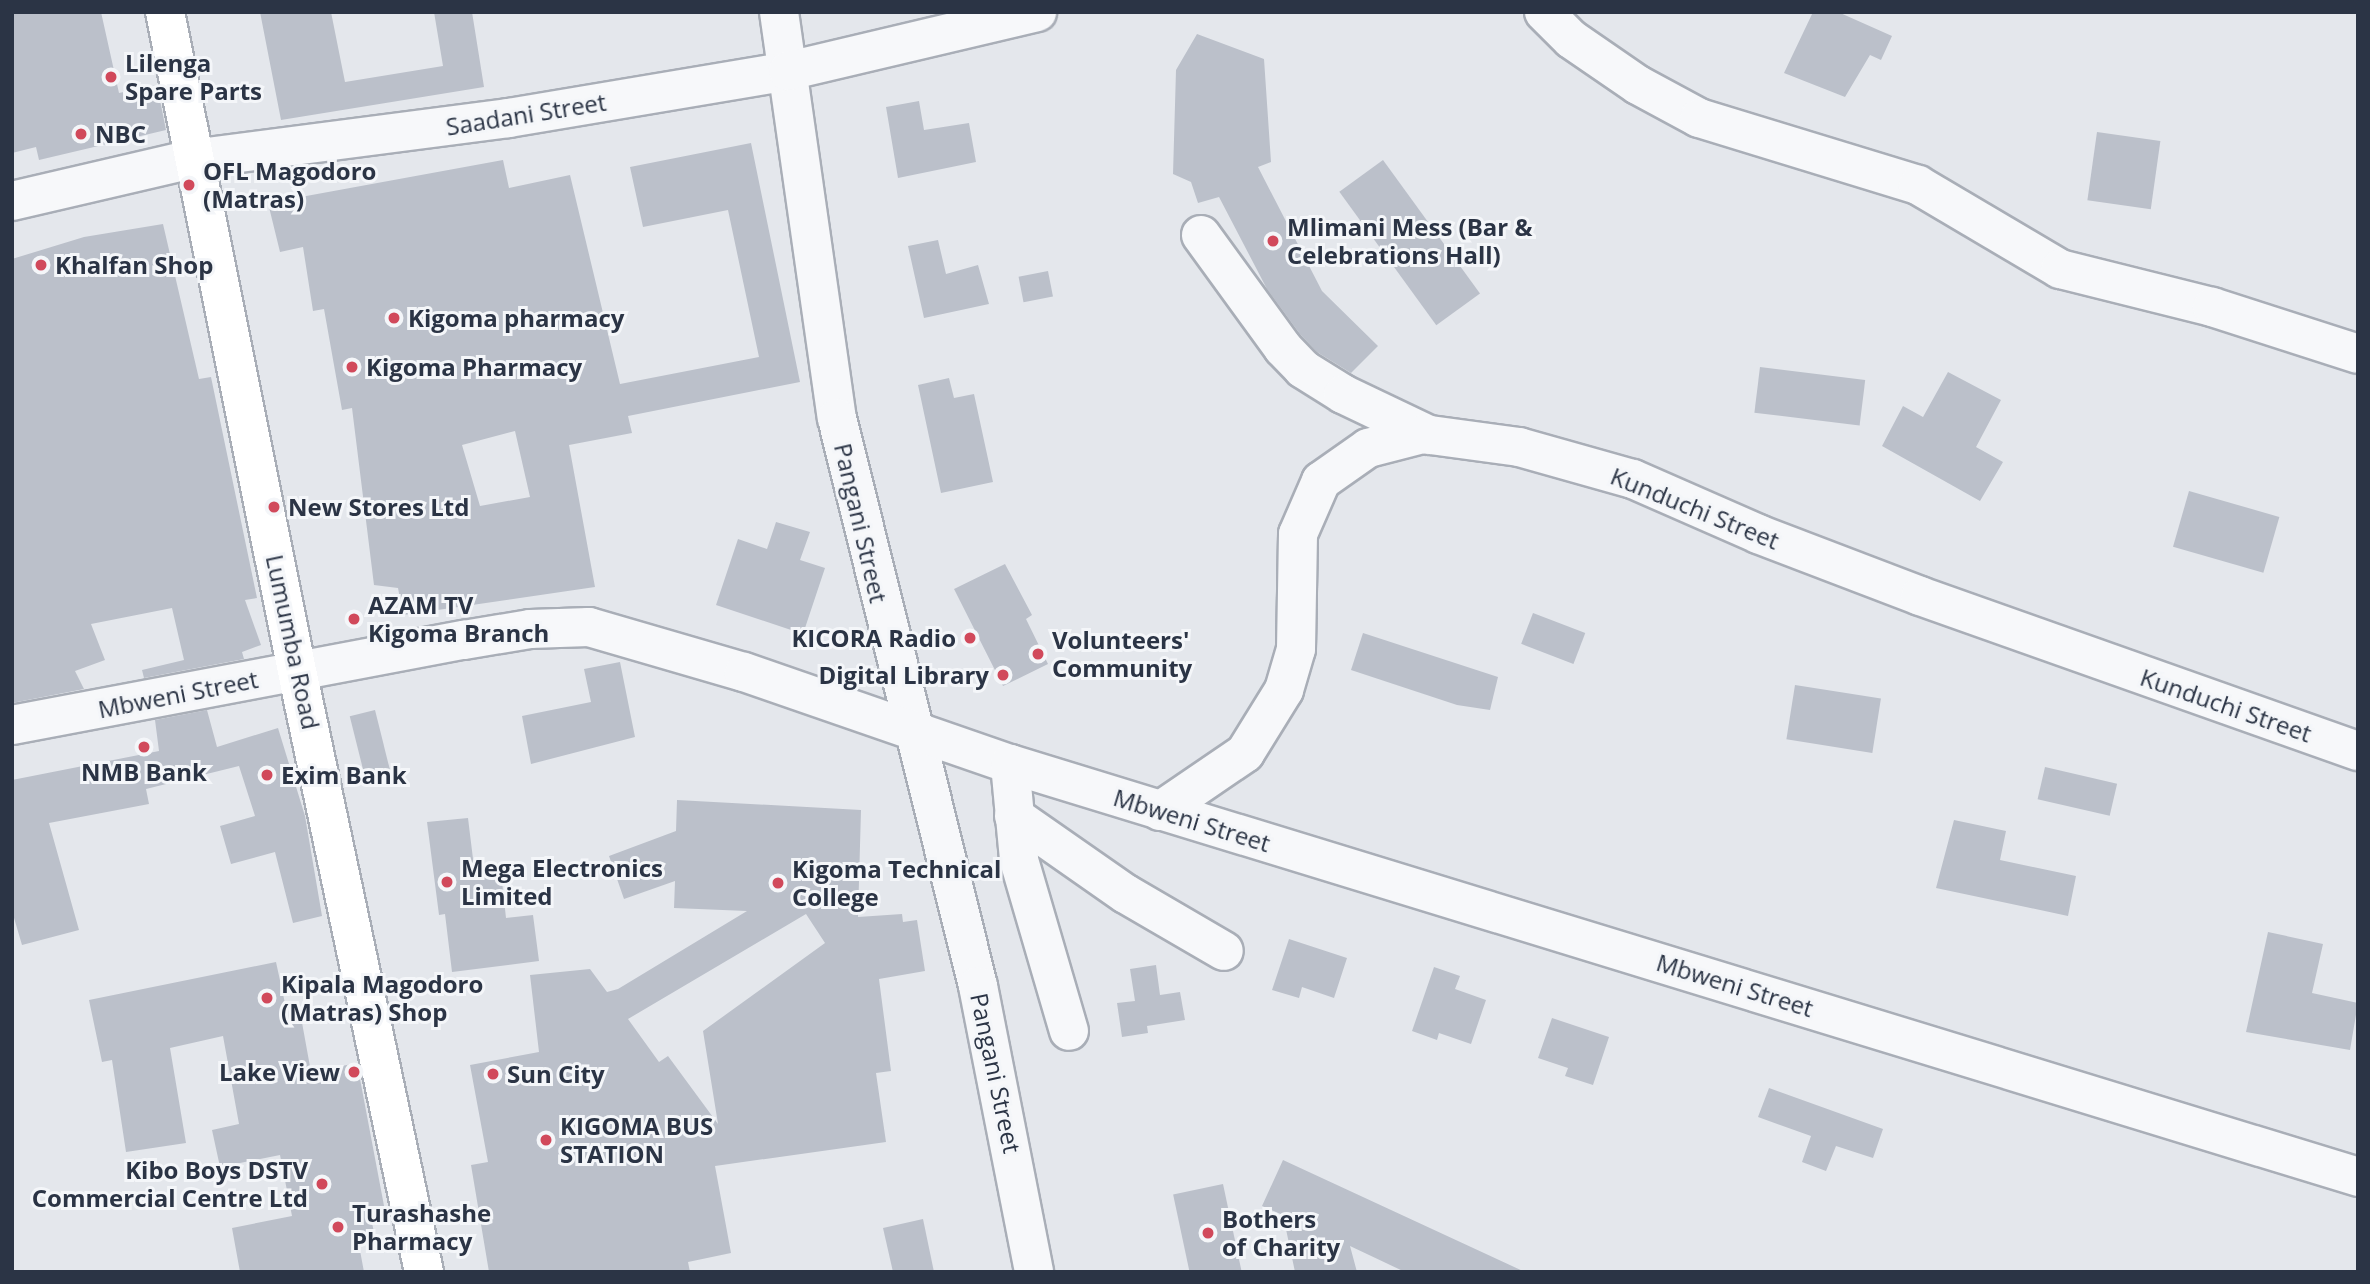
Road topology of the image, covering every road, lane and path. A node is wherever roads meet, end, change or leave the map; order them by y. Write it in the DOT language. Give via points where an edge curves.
graph roads {
  1 [pos="165,12"];
  2 [pos="779,12"];
  3 [pos="1544,12"];
  4 [pos="1038,13"];
  5 [pos="788,71"];
  6 [pos="193,159"];
  7 [pos="12,201"];
  8 [pos="1201,236"];
  9 [pos="2358,354"];
  10 [pos="1429,435"];
  11 [pos="297,671"];
  12 [pos="12,725"];
  13 [pos="914,728"];
  14 [pos="2358,751"];
  15 [pos="1010,764"];
  16 [pos="1160,811"];
  17 [pos="1014,816"];
  18 [pos="1224,951"];
  19 [pos="1069,1031"];
  20 [pos="2358,1177"];
  21 [pos="424,1272"];
  22 [pos="1034,1272"];
  1 -- 6 [label="main road, Lumumba Road"];
  2 -- 5 [label="street, Pangani Street"];
  3 -- 9 [label="street" via="1571,39 1638,85 1699,118 1918,185 2060,269 2213,307"];
  4 -- 5 [label="street, Saadani Street"];
  5 -- 6 [label="street, Saadani Street" via="508,118"];
  5 -- 13 [label="street, Pangani Street" via="837,418"];
  6 -- 7 [label="street, Saadani Street"];
  6 -- 11 [label="main road, Lumumba Road"];
  8 -- 10 [label="street" via="1303,369 1343,394"];
  10 -- 14 [label="street, Kunduchi Street" via="1519,447 1633,479 1758,534 1920,596"];
  10 -- 16 [label="street, Kunduchi Street" via="1367,448 1321,481 1298,534 1296,649 1284,690 1245,753"];
  11 -- 12 [label="street, Mbweni Street"];
  11 -- 13 [label="street, Mbweni Street" via="530,629 589,627 653,642"];
  11 -- 21 [label="main road, Lumumba Road"];
  13 -- 15 [label="street, Mbweni Street"];
  13 -- 22 [label="street, Pangani Street" via="978,986"];
  15 -- 16 [label="street, Mbweni Street"];
  15 -- 17 [label="street"];
  16 -- 20 [label="street, Mbweni Street"];
  17 -- 18 [label="street" via="1126,894"];
  17 -- 19 [label="street" via="1031,914"];
}
